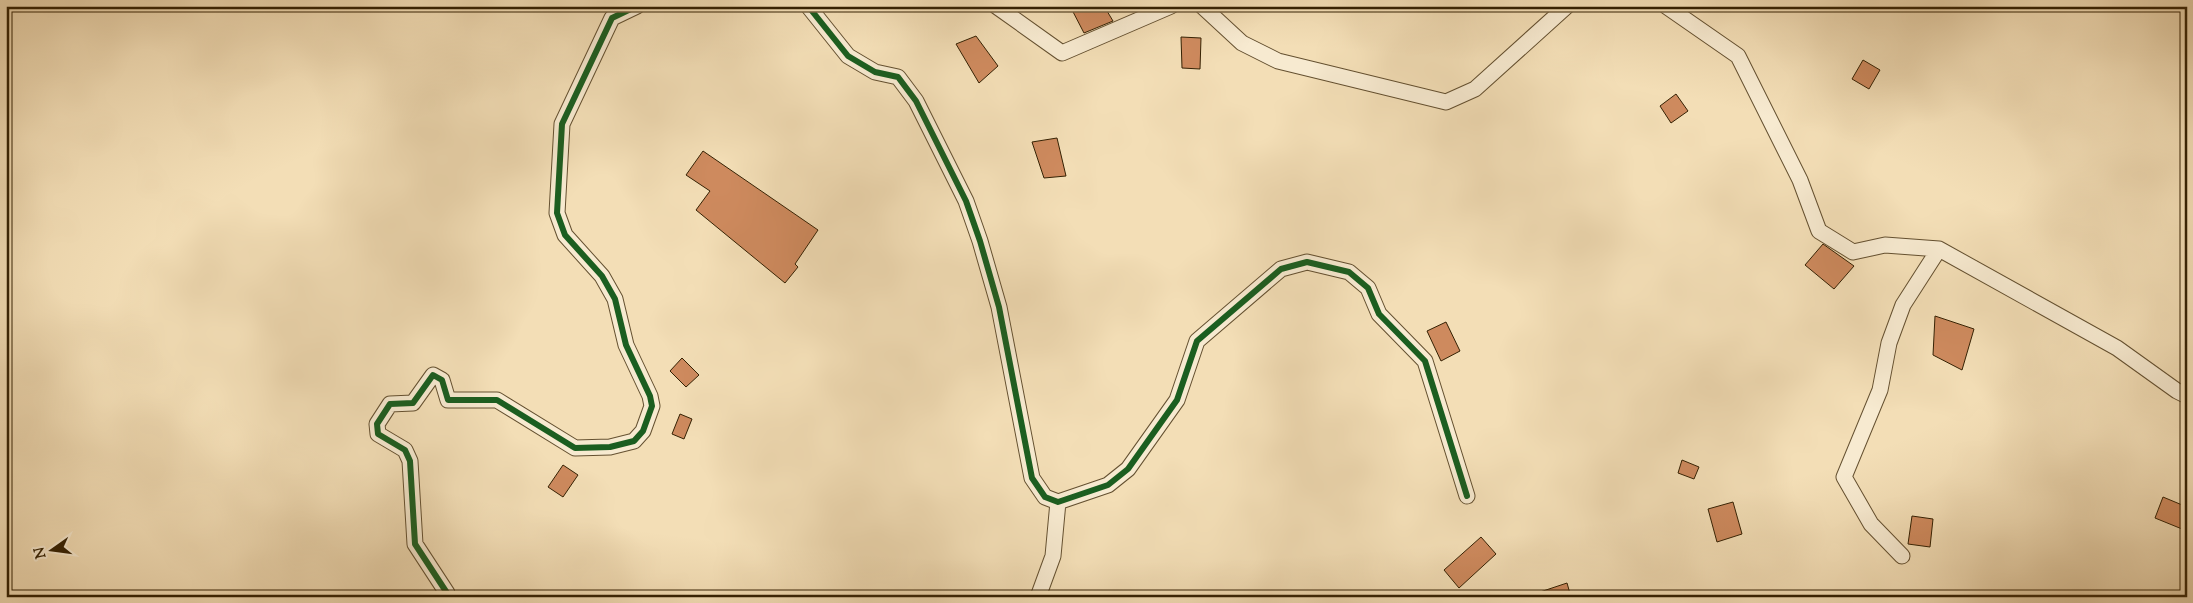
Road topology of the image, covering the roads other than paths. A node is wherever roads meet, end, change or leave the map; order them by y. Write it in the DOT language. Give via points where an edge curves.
graph roads {
  1 [pos="636,6"];
  2 [pos="808,6"];
  3 [pos="996,6"];
  4 [pos="1171,6"];
  5 [pos="1202,6"];
  6 [pos="1567,6"];
  7 [pos="1666,6"];
  8 [pos="1939,249"];
  9 [pos="2187,396"];
  10 [pos="1467,496"];
  11 [pos="1058,502"];
  12 [pos="1902,556"];
  13 [pos="442,597"];
  14 [pos="1038,597"];
  1 -- 13 [label="street" via="612,18 562,124 557,212 565,235 602,276 615,299 626,345 652,406 643,431 634,441 610,447 575,448 497,400 448,400 442,380 433,375 412,403 390,404 377,424 378,434 405,450 410,461 415,544 447,593"];
  2 -- 11 [label="street" via="848,56 875,72 898,77 916,102 954,176 966,201 999,307 1032,478 1045,497"];
  3 -- 4 [label="street" via="1062,53"];
  5 -- 6 [label="street" via="1242,43 1278,61 1446,102 1475,90"];
  7 -- 8 [label="street" via="1738,56 1800,180 1819,231 1853,252 1885,245"];
  8 -- 9 [label="street" via="2117,348"];
  8 -- 12 [label="street" via="1903,304 1889,343 1880,390 1844,477 1871,524"];
  10 -- 11 [label="street" via="1425,361 1380,314 1368,288 1348,272 1307,262 1281,269 1197,340 1177,400 1128,469 1108,485"];
  11 -- 14 [label="street" via="1053,556"];
}
